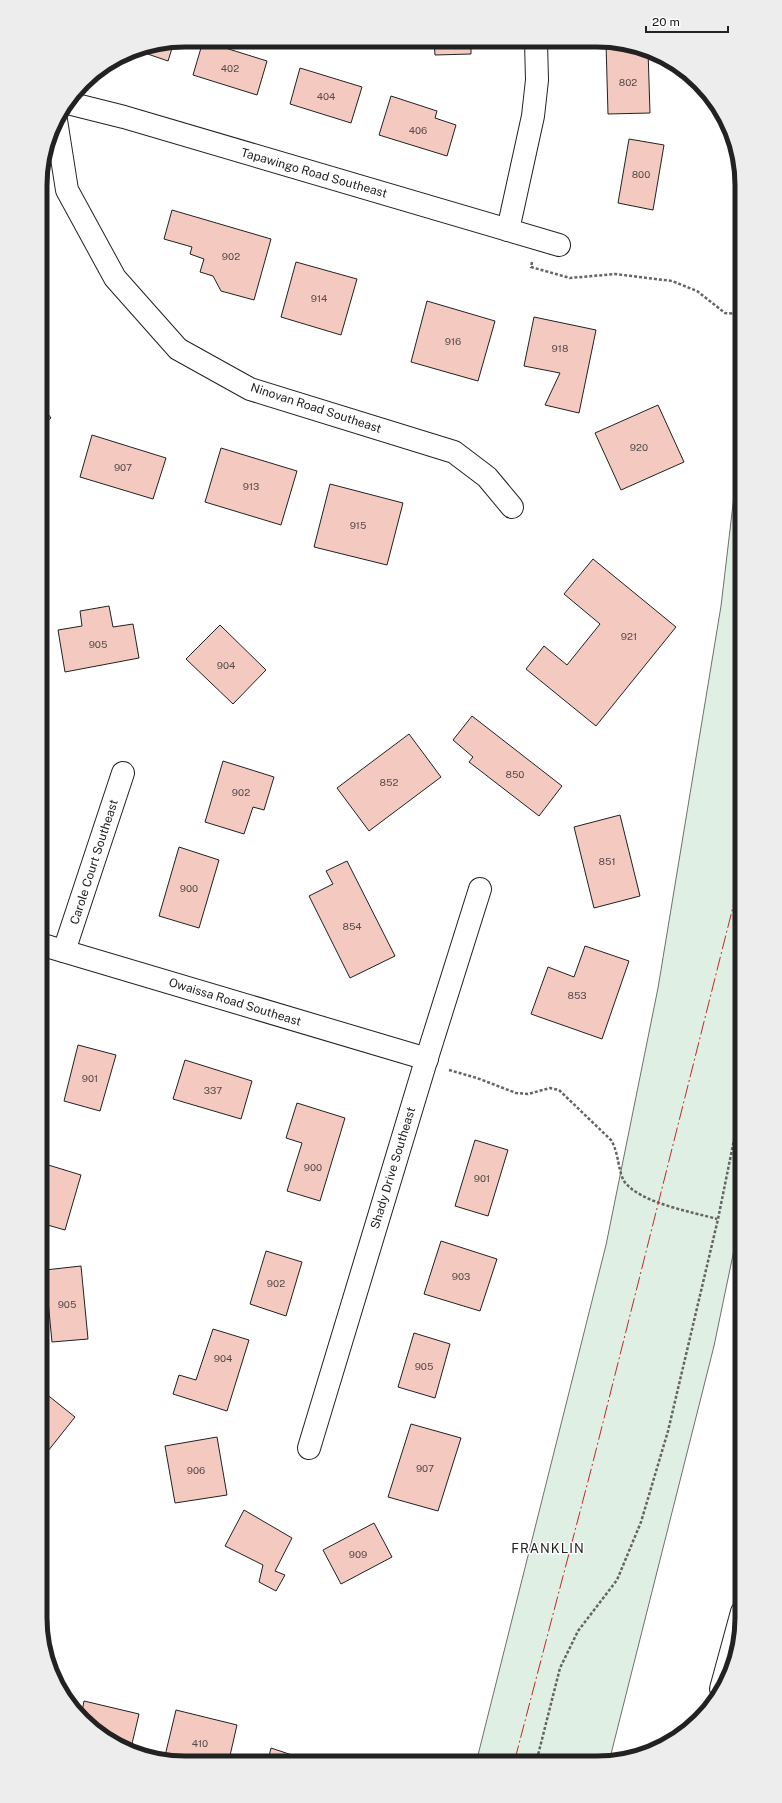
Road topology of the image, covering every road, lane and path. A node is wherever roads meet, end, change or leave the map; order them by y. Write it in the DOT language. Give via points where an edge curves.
graph roads {
  1 [pos="536,47"];
  2 [pos="73,104"];
  3 [pos="58,131"];
  4 [pos="508,230"];
  5 [pos="538,239"];
  6 [pos="559,245"];
  7 [pos="735,314"];
  8 [pos="512,506"];
  9 [pos="123,773"];
  10 [pos="480,889"];
  11 [pos="47,946"];
  12 [pos="64,951"];
  13 [pos="426,1062"];
  14 [pos="735,1135"];
  15 [pos="718,1219"];
  16 [pos="309,1448"];
  17 [pos="538,1756"];
  1 -- 4 [label="street" via="534,116"];
  2 -- 4 [label="street, Tapawingo Road Southeast"];
  3 -- 8 [label="street, Ninovan Road Southeast" via="67,190 115,278 178,350 250,389 454,452 487,477"];
  4 -- 5 [label="street, Tapawingo Road Southeast"];
  5 -- 6 [label="street, Tapawingo Road Southeast"];
  5 -- 7 [label="path" via="531,267 570,278 615,274 672,281 697,291 725,313"];
  9 -- 12 [label="street, Carole Court Southeast"];
  10 -- 13 [label="street, Shady Drive Southeast"];
  11 -- 12 [label="street, Owaissa Road Southeast"];
  12 -- 13 [label="street, Owaissa Road Southeast"];
  13 -- 15 [label="path" via="516,1093 528,1094 550,1088 559,1090 611,1140 624,1180 633,1190 651,1199"];
  13 -- 16 [label="street, Shady Drive Southeast"];
  14 -- 15 [label="path"];
  15 -- 17 [label="path" via="668,1431 641,1522 617,1580 578,1631 560,1668"];
}
